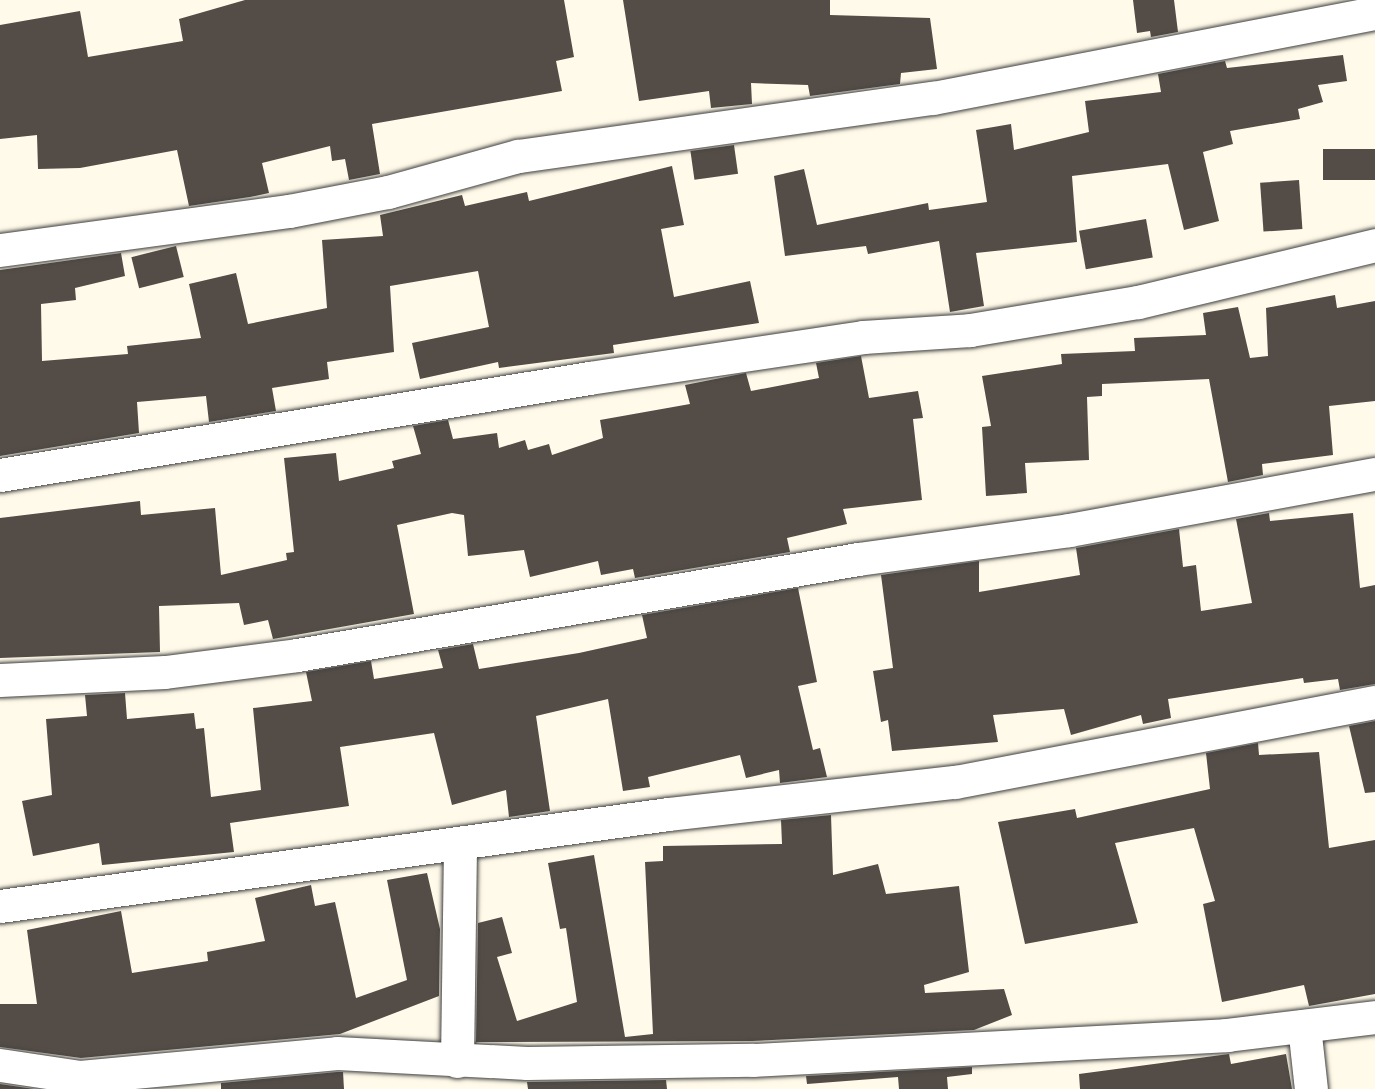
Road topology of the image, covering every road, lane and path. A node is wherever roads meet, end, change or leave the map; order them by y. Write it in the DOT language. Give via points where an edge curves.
graph roads {
  1 [pos="1375,13"];
  2 [pos="1375,245"];
  3 [pos="0,250"];
  4 [pos="1375,474"];
  5 [pos="0,475"];
  6 [pos="0,680"];
  7 [pos="1375,702"];
  8 [pos="460,845"];
  9 [pos="0,906"];
  10 [pos="1375,1017"];
  11 [pos="1304,1026"];
  12 [pos="457,1061"];
  13 [pos="0,1065"];
  14 [pos="1311,1089"];
  1 -- 3 [label="street" via="933,98 518,156 388,192 289,211"];
  2 -- 5 [label="street" via="1138,302 1026,321 863,337 589,378"];
  4 -- 6 [label="street" via="1069,530 858,559 297,655 165,672"];
  7 -- 8 [label="street" via="955,782 668,814"];
  8 -- 9 [label="street"];
  8 -- 12 [label="street"];
  10 -- 11 [label="street"];
  11 -- 12 [label="street" via="1227,1035 753,1060"];
  11 -- 14 [label="street"];
  12 -- 13 [label="street" via="337,1053 80,1077"];
}
